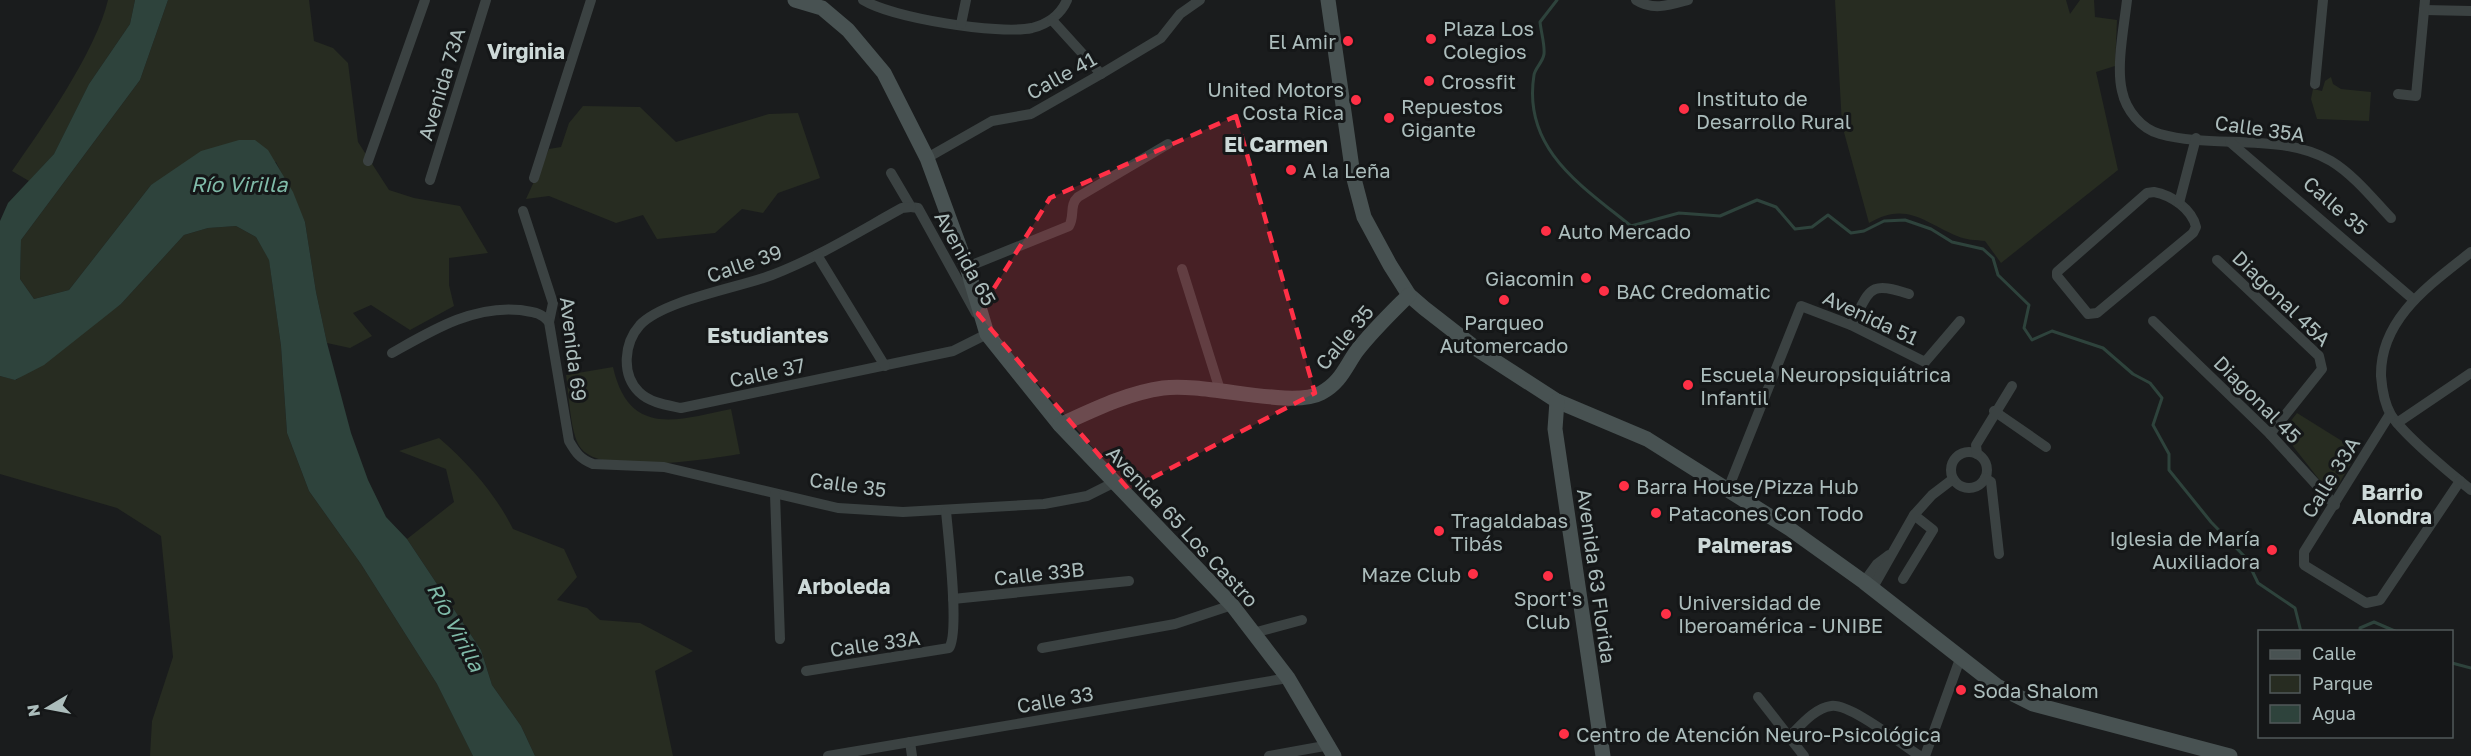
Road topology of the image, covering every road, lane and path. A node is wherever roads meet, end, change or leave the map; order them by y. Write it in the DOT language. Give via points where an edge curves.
graph roads {
  1 [pos="425,0"];
  2 [pos="486,0"];
  3 [pos="591,0"];
  4 [pos="795,0"];
  5 [pos="863,0"];
  6 [pos="966,0"];
  7 [pos="1067,0"];
  8 [pos="1200,0"];
  9 [pos="1328,0"];
  10 [pos="1688,0"];
  11 [pos="2127,0"];
  12 [pos="2323,0"];
  13 [pos="826,3"];
  14 [pos="1641,3"];
  15 [pos="2425,5"];
  16 [pos="2471,11"];
  17 [pos="1052,20"];
  18 [pos="961,24"];
  19 [pos="1101,74"];
  20 [pos="2315,84"];
  21 [pos="2398,94"];
  22 [pos="2196,138"];
  23 [pos="2230,141"];
  24 [pos="1168,144"];
  25 [pos="927,158"];
  26 [pos="368,161"];
  27 [pos="891,173"];
  28 [pos="534,178"];
  29 [pos="430,180"];
  30 [pos="2179,203"];
  31 [pos="911,207"];
  32 [pos="523,211"];
  33 [pos="2391,218"];
  34 [pos="2471,252"];
  35 [pos="817,255"];
  36 [pos="2217,260"];
  37 [pos="967,267"];
  38 [pos="1182,270"];
  39 [pos="1909,294"];
  40 [pos="1409,295"];
  41 [pos="2414,300"];
  42 [pos="1960,321"];
  43 [pos="2153,321"];
  44 [pos="549,322"];
  45 [pos="1851,325"];
  46 [pos="987,334"];
  47 [pos="392,353"];
  48 [pos="885,366"];
  49 [pos="2471,374"];
  50 [pos="631,379"];
  51 [pos="2012,386"];
  52 [pos="1220,390"];
  53 [pos="1557,401"];
  54 [pos="1994,411"];
  55 [pos="1584,413"];
  56 [pos="2394,418"];
  57 [pos="1060,425"];
  58 [pos="1555,429"];
  59 [pos="2270,434"];
  60 [pos="2046,447"];
  61 [pos="1977,454"];
  62 [pos="578,456"];
  63 [pos="1985,478"];
  64 [pos="1953,479"];
  65 [pos="1115,482"];
  66 [pos="2467,485"];
  67 [pos="1728,489"];
  68 [pos="775,494"];
  69 [pos="2335,505"];
  70 [pos="946,510"];
  71 [pos="1914,515"];
  72 [pos="1999,554"];
  73 [pos="1903,579"];
  74 [pos="1129,581"];
  75 [pos="1868,585"];
  76 [pos="953,599"];
  77 [pos="1232,605"];
  78 [pos="1302,620"];
  79 [pos="1252,633"];
  80 [pos="780,639"];
  81 [pos="1042,648"];
  82 [pos="1960,659"];
  83 [pos="806,671"];
  84 [pos="1288,678"];
  85 [pos="1758,697"];
  86 [pos="1790,736"];
  87 [pos="910,742"];
  88 [pos="1332,751"];
  89 [pos="828,756"];
  90 [pos="912,756"];
  91 [pos="1269,756"];
  92 [pos="1603,756"];
  93 [pos="1804,756"];
  94 [pos="1920,756"];
  95 [pos="1925,756"];
  96 [pos="2230,756"];
  1 -- 26 [label="street"];
  2 -- 29 [label="street, Avenida 73A"];
  3 -- 28 [label="street"];
  4 -- 13 [label="main road"];
  5 -- 18 [label="street" via="910,16"];
  6 -- 18 [label="street"];
  7 -- 17 [label="street"];
  8 -- 19 [label="street, Calle 41" via="1180,14 1161,38"];
  9 -- 40 [label="main road" via="1355,185 1375,241"];
  10 -- 14 [label="street" via="1666,6"];
  11 -- 22 [label="street, Calle 35A" via="2122,92 2139,123 2159,134"];
  12 -- 20 [label="street"];
  13 -- 25 [label="main road" via="884,73"];
  15 -- 16 [label="street"];
  15 -- 21 [label="street" via="2416,96"];
  17 -- 18 [label="street" via="1009,30"];
  17 -- 19 [label="street"];
  19 -- 25 [label="street, Calle 41" via="1031,114 992,121"];
  22 -- 23 [label="street, Calle 35A"];
  22 -- 30 [label="street"];
  23 -- 33 [label="street, Calle 35A" via="2273,145 2331,161"];
  23 -- 41 [label="street, Calle 35"];
  24 -- 37 [label="street" via="1078,196 1073,201 1069,226"];
  25 -- 37 [label="main road"];
  27 -- 31 [label="street, Avenida 65"];
  30 -- 30 [label="street" via="2163,194 2147,194 2057,272 2088,314 2097,313 2193,233 2195,220"];
  31 -- 35 [label="street, Calle 39" via="902,208"];
  31 -- 46 [label="street, Avenida 65" via="918,208"];
  32 -- 44 [label="street, Avenida 69" via="553,303"];
  34 -- 41 [label="street"];
  35 -- 48 [label="street"];
  35 -- 50 [label="street, Calle 39" via="772,275 662,311 641,325 628,343"];
  36 -- 59 [label="street, Diagonal 45A" via="2322,362 2322,369"];
  37 -- 46 [label="main road"];
  38 -- 52 [label="street"];
  39 -- 45 [label="street" via="1885,286 1875,288"];
  40 -- 52 [label="main road, Calle 35" via="1355,353 1339,380 1319,394 1292,398"];
  40 -- 53 [label="main road" via="1478,350"];
  41 -- 56 [label="street" via="2392,327 2381,366 2382,391"];
  42 -- 45 [label="street, Avenida 51" via="1925,362"];
  43 -- 59 [label="street, Diagonal 45"];
  44 -- 47 [label="street" via="535,312 489,310 453,321"];
  44 -- 62 [label="street, Avenida 69" via="569,441"];
  45 -- 67 [label="street, Avenida 51" via="1802,306"];
  46 -- 48 [label="street, Calle 37" via="953,351"];
  46 -- 57 [label="main road, Avenida 65 Los Castro"];
  48 -- 50 [label="street, Calle 37" via="681,408 660,404 639,392"];
  49 -- 56 [label="street"];
  51 -- 54 [label="street"];
  52 -- 57 [label="main road, Calle 35" via="1163,388 1131,396"];
  53 -- 55 [label="main road"];
  53 -- 58 [label="main road, Avenida 63 Florida"];
  54 -- 60 [label="street"];
  54 -- 61 [label="street" via="1977,445"];
  55 -- 58 [label="main road" via="1568,418"];
  55 -- 67 [label="main road" via="1647,439"];
  56 -- 66 [label="street"];
  56 -- 69 [label="street, Calle 33A"];
  57 -- 65 [label="main road, Avenida 65 Los Castro"];
  58 -- 92 [label="main road, Avenida 63 Florida"];
  59 -- 69 [label="street, Diagonal 45"];
  61 -- 63 [label="street" via="1985,462"];
  61 -- 64 [label="street" via="1958,455 1951,466"];
  62 -- 68 [label="street, Calle 35" via="593,464 664,467"];
  63 -- 64 [label="street" via="1977,486 1966,488"];
  63 -- 72 [label="street" via="1991,482"];
  64 -- 71 [label="street"];
  65 -- 70 [label="street, Calle 35" via="1087,496 1044,504"];
  65 -- 77 [label="main road, Avenida 65 Los Castro"];
  66 -- 69 [label="street, Calle 33A" via="2380,600 2373,603 2366,603 2304,565 2302,559"];
  67 -- 75 [label="main road"];
  68 -- 70 [label="street, Calle 35" via="838,508"];
  68 -- 80 [label="street"];
  70 -- 76 [label="street"];
  71 -- 73 [label="street" via="1933,530"];
  71 -- 75 [label="street" via="1889,555 1877,564"];
  74 -- 76 [label="street, Calle 33B"];
  75 -- 82 [label="main road"];
  76 -- 83 [label="street, Calle 33A" via="953,639 949,648"];
  77 -- 79 [label="main road, Avenida 65 Los Castro"];
  77 -- 81 [label="street" via="1175,624"];
  78 -- 79 [label="street"];
  79 -- 84 [label="main road, Avenida 65 Los Castro"];
  82 -- 95 [label="street"];
  82 -- 96 [label="main road" via="1997,686 2033,704"];
  84 -- 87 [label="street, Calle 33"];
  84 -- 88 [label="main road, Avenida 65 Los Castro"];
  85 -- 86 [label="street"];
  86 -- 93 [label="street"];
  86 -- 94 [label="street" via="1816,712 1833,705 1848,710"];
  87 -- 89 [label="street, Calle 33"];
  87 -- 90 [label="street"];
  88 -- 91 [label="street"];
}
